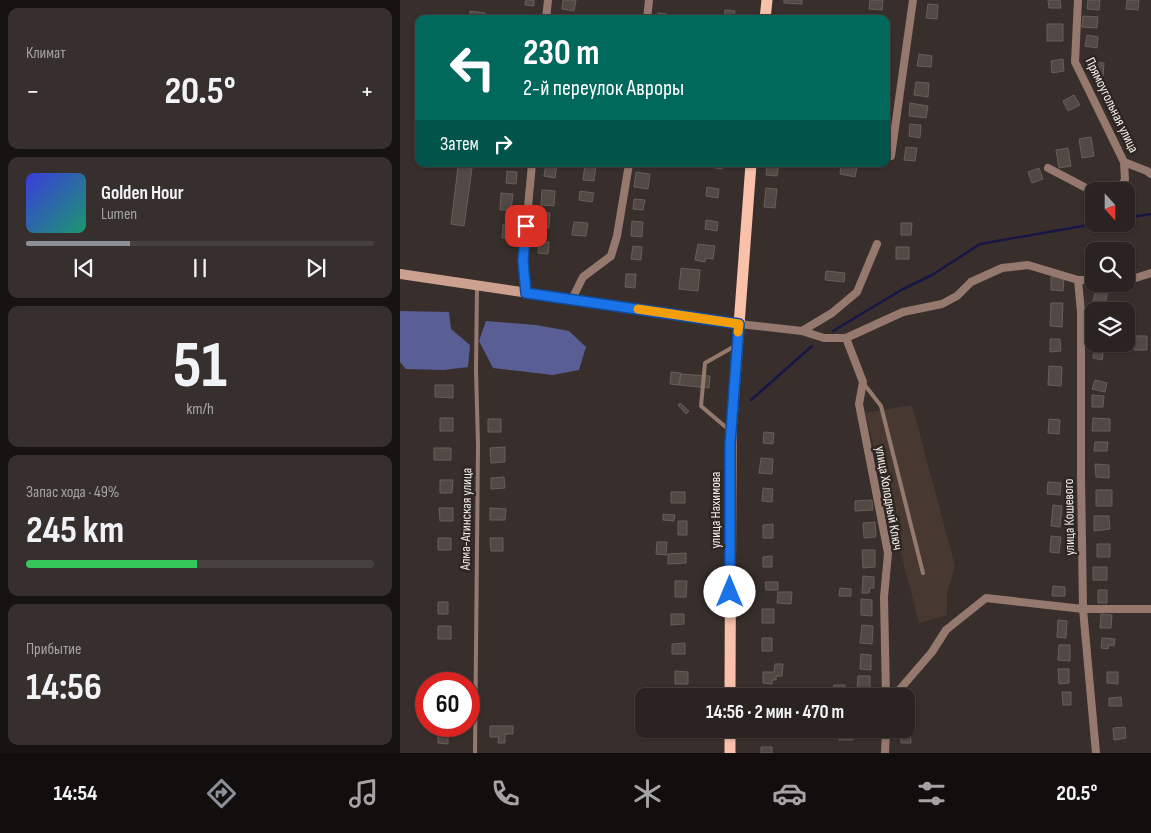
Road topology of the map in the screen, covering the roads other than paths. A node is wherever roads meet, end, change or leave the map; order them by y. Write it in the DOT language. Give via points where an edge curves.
graph roads {
  1 [pos="548,0"];
  2 [pos="648,0"];
  3 [pos="767,0"];
  4 [pos="913,0"];
  5 [pos="1078,0"];
  6 [pos="546,15"];
  7 [pos="646,15"];
  8 [pos="765,15"];
  9 [pos="891,156"];
  10 [pos="1124,162"];
  11 [pos="532,167"];
  12 [pos="628,167"];
  13 [pos="751,167"];
  14 [pos="1048,168"];
  15 [pos="1150,171"];
  16 [pos="1124,182"];
  17 [pos="1085,187"];
  18 [pos="878,244"];
  19 [pos="1151,273"];
  20 [pos="400,274"];
  21 [pos="1135,278"];
  22 [pos="1078,280"];
  23 [pos="1085,280"];
  24 [pos="477,285"];
  25 [pos="526,293"];
  26 [pos="572,299"];
  27 [pos="739,324"];
  28 [pos="802,331"];
  29 [pos="846,338"];
  30 [pos="737,345"];
  31 [pos="863,382"];
  32 [pos="731,432"];
  33 [pos="924,573"];
  34 [pos="1083,609"];
  35 [pos="1151,610"];
  36 [pos="730,688"];
  37 [pos="886,688"];
  38 [pos="901,688"];
  39 [pos="730,738"];
  40 [pos="886,738"];
  41 [pos="475,753"];
  42 [pos="730,753"];
  43 [pos="885,753"];
  44 [pos="1096,753"];
  1 -- 6 [label="street"];
  2 -- 7 [label="street"];
  3 -- 8 [label="main road"];
  4 -- 9 [label="street"];
  5 -- 10 [label="street, Прямоугольная улица" via="1075,62"];
  10 -- 15 [label="street, Прямоугольная улица"];
  10 -- 16 [label="street"];
  11 -- 25 [label="street" via="523,261"];
  12 -- 26 [label="street" via="618,236 611,256 583,277"];
  13 -- 27 [label="main road, улица Нахимова"];
  14 -- 17 [label="street"];
  18 -- 28 [label="street" via="857,292 832,313"];
  19 -- 21 [label="street"];
  20 -- 24 [label="street"];
  22 -- 23 [label="street"];
  22 -- 29 [label="street" via="1028,265 1002,268 971,282 957,296 942,304 903,312"];
  22 -- 34 [label="street, улица Кошевого"];
  24 -- 25 [label="street"];
  24 -- 41 [label="lane, Алма-Атинская улица"];
  25 -- 26 [label="street"];
  26 -- 27 [label="street"];
  27 -- 28 [label="street"];
  27 -- 30 [label="main road, улица Нахимова"];
  28 -- 29 [label="street" via="824,338"];
  29 -- 31 [label="street, улица Холодный Ключ"];
  30 -- 32 [label="main road, улица Нахимова"];
  30 -- 32 [label="lane" via="705,363 701,406"];
  31 -- 33 [label="lane" via="881,406"];
  31 -- 37 [label="street, улица Холодный Ключ" via="860,404 888,553 884,597"];
  32 -- 36 [label="main road, улица Нахимова"];
  34 -- 35 [label="street"];
  34 -- 38 [label="street" via="986,598 946,630"];
  34 -- 44 [label="street, улица Кошевого"];
  39 -- 42 [label="main road"];
  40 -- 43 [label="street"];
}
